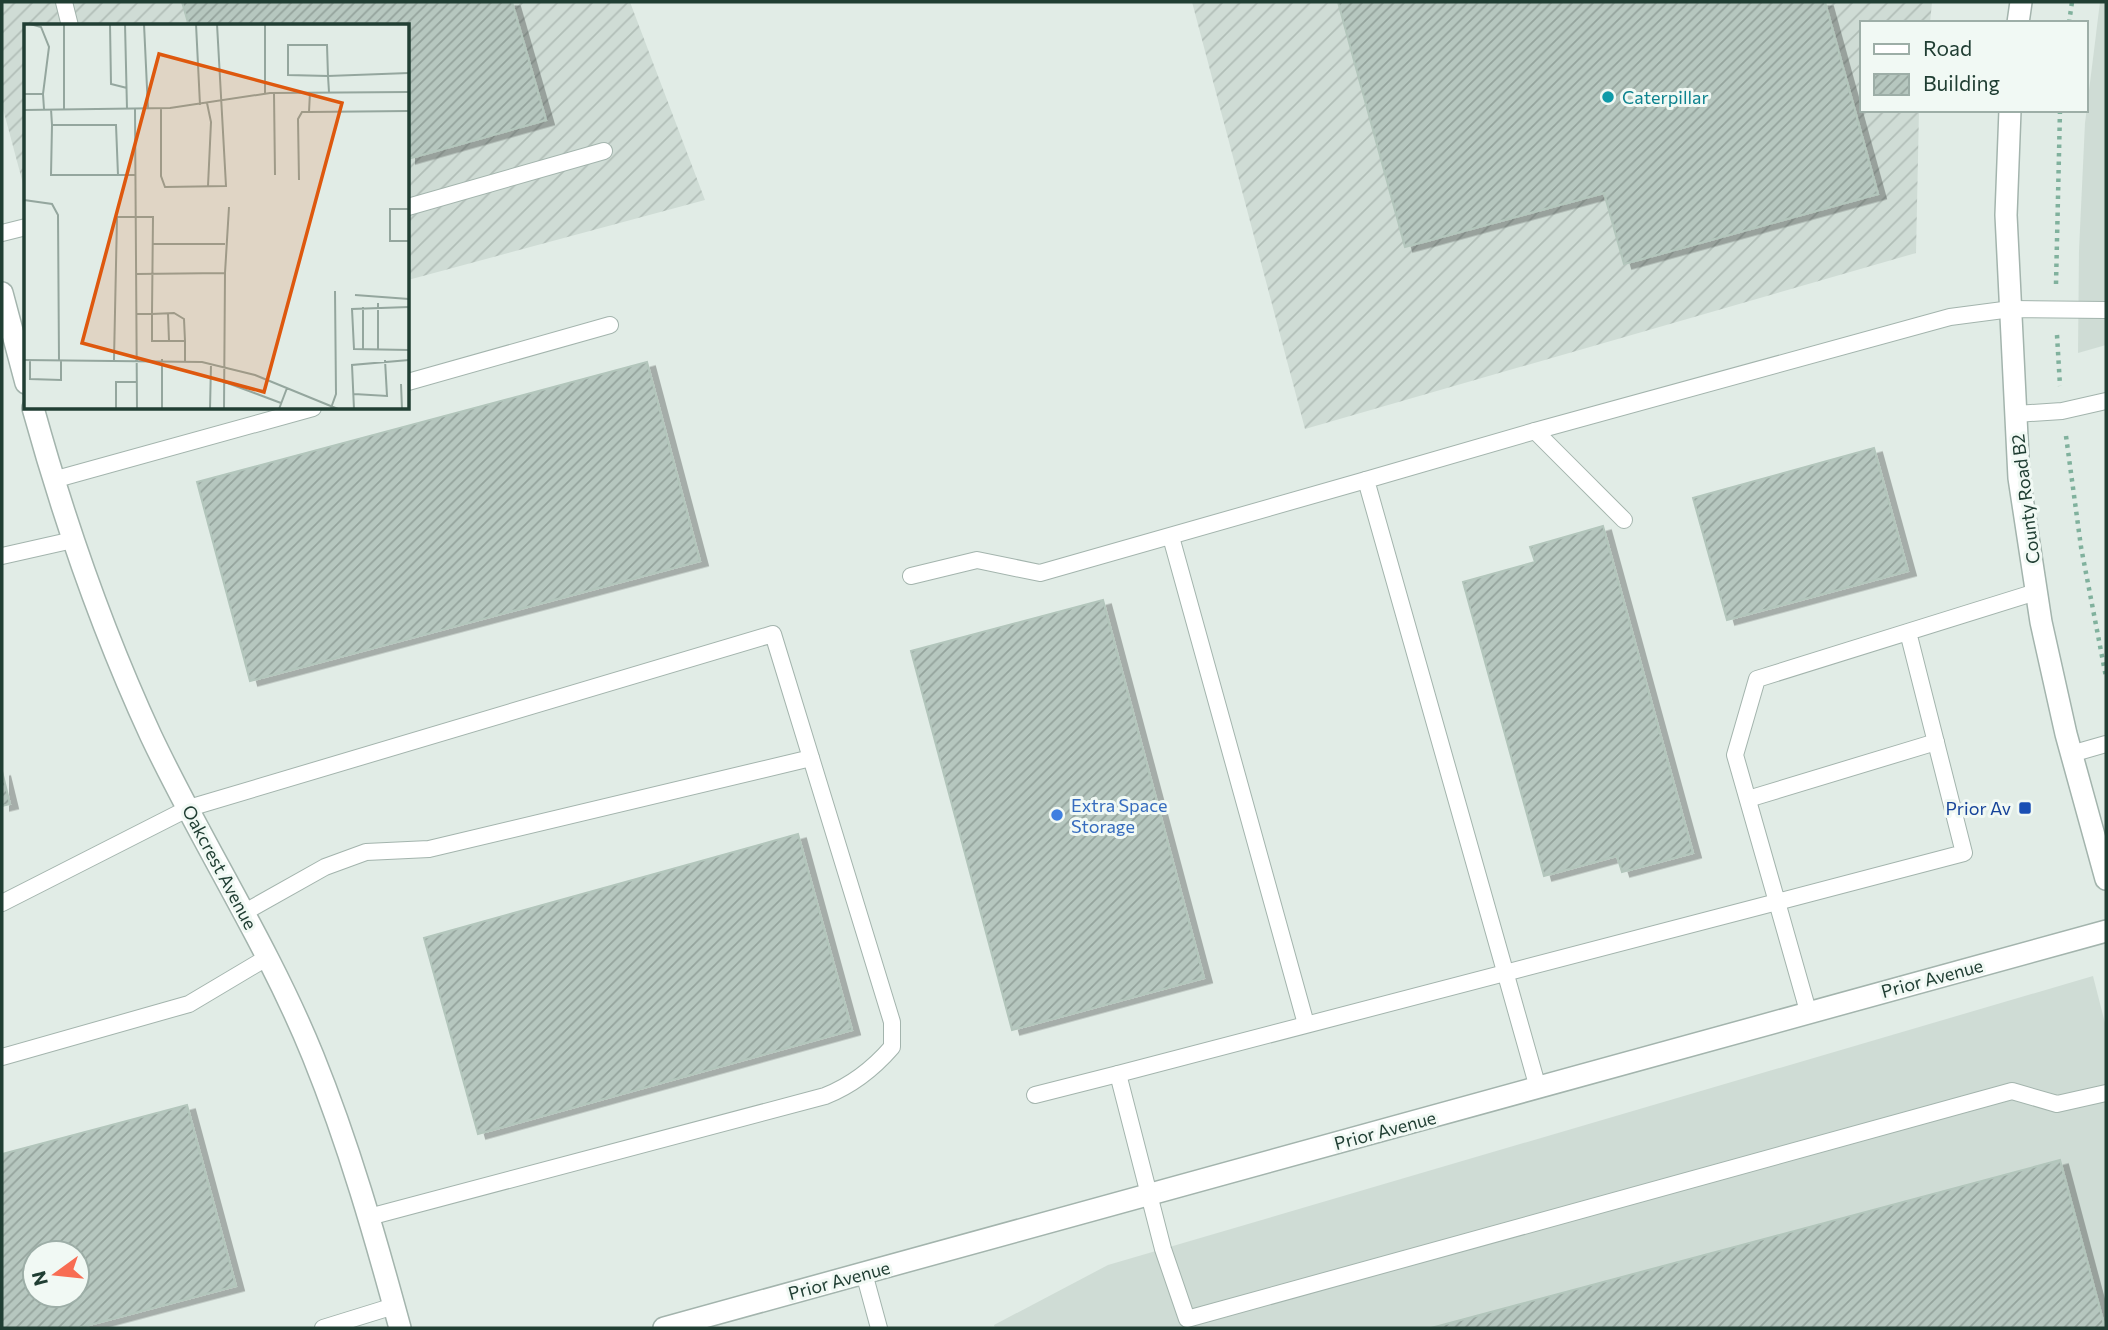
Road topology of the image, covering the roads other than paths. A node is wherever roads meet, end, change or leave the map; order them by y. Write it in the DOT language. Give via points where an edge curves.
graph roads {
  1 [pos="64,2"];
  2 [pos="2021,2"];
  3 [pos="2018,21"];
  4 [pos="70,24"];
  5 [pos="2010,112"];
  6 [pos="604,151"];
  7 [pos="410,206"];
  8 [pos="24,228"];
  9 [pos="2,233"];
  10 [pos="2,293"];
  11 [pos="2011,309"];
  12 [pos="2106,310"];
  13 [pos="610,326"];
  14 [pos="24,376"];
  15 [pos="410,381"];
  16 [pos="2106,401"];
  17 [pos="34,410"];
  18 [pos="306,410"];
  19 [pos="2016,414"];
  20 [pos="1535,431"];
  21 [pos="53,480"];
  22 [pos="1366,480"];
  23 [pos="1624,520"];
  24 [pos="1171,537"];
  25 [pos="73,540"];
  26 [pos="2,556"];
  27 [pos="911,576"];
  28 [pos="2036,593"];
  29 [pos="1908,632"];
  30 [pos="1936,742"];
  31 [pos="2106,744"];
  32 [pos="2071,754"];
  33 [pos="811,758"];
  34 [pos="1748,799"];
  35 [pos="189,808"];
  36 [pos="2106,879"];
  37 [pos="1777,902"];
  38 [pos="2,903"];
  39 [pos="245,912"];
  40 [pos="2106,931"];
  41 [pos="268,957"];
  42 [pos="1506,973"];
  43 [pos="1808,1011"];
  44 [pos="1306,1024"];
  45 [pos="2,1056"];
  46 [pos="1118,1074"];
  47 [pos="1538,1088"];
  48 [pos="2106,1093"];
  49 [pos="1035,1095"];
  50 [pos="1150,1195"];
  51 [pos="369,1217"];
  52 [pos="864,1273"];
  53 [pos="394,1306"];
  54 [pos="323,1328"];
  55 [pos="400,1328"];
  56 [pos="664,1328"];
  57 [pos="879,1328"];
  1 -- 4 [label="lane"];
  2 -- 3 [label="street"];
  5 -- 11 [label="street, County Road B2" via="2006,215"];
  6 -- 7 [label="lane"];
  8 -- 9 [label="lane"];
  10 -- 14 [label="street"];
  11 -- 12 [label="lane"];
  11 -- 19 [label="street, County Road B2"];
  11 -- 20 [label="lane" via="1950,317"];
  13 -- 15 [label="lane"];
  16 -- 19 [label="lane" via="2062,411"];
  17 -- 21 [label="street, Oakcrest Avenue"];
  18 -- 21 [label="lane"];
  19 -- 28 [label="street, County Road B2" via="2019,478"];
  20 -- 22 [label="lane"];
  20 -- 23 [label="lane"];
  21 -- 25 [label="street, Oakcrest Avenue"];
  22 -- 24 [label="lane"];
  22 -- 42 [label="lane"];
  24 -- 27 [label="lane" via="1040,573 977,560"];
  24 -- 44 [label="lane"];
  25 -- 26 [label="lane"];
  25 -- 35 [label="street, Oakcrest Avenue" via="113,648"];
  28 -- 29 [label="lane"];
  28 -- 32 [label="street, County Road B2"];
  29 -- 30 [label="lane"];
  29 -- 34 [label="lane" via="1757,679 1735,755"];
  30 -- 34 [label="lane"];
  30 -- 37 [label="lane" via="1964,853"];
  31 -- 32 [label="lane"];
  32 -- 36 [label="street, County Road B2"];
  33 -- 35 [label="lane" via="773,634"];
  33 -- 39 [label="lane" via="429,849 366,852 326,867"];
  33 -- 51 [label="lane" via="892,1022 892,1047 874,1068 825,1096"];
  34 -- 37 [label="lane"];
  35 -- 38 [label="lane"];
  35 -- 39 [label="street, Oakcrest Avenue"];
  37 -- 42 [label="lane"];
  37 -- 43 [label="lane"];
  39 -- 41 [label="street, Oakcrest Avenue"];
  40 -- 43 [label="street, Prior Avenue"];
  41 -- 45 [label="lane" via="189,1004"];
  41 -- 51 [label="street, Oakcrest Avenue" via="313,1056"];
  42 -- 44 [label="lane"];
  42 -- 47 [label="lane"];
  43 -- 47 [label="street, Prior Avenue"];
  44 -- 46 [label="lane"];
  46 -- 49 [label="lane"];
  46 -- 50 [label="lane"];
  47 -- 50 [label="street, Prior Avenue"];
  48 -- 50 [label="lane" via="2057,1104 2012,1091 1187,1319"];
  50 -- 52 [label="street, Prior Avenue"];
  51 -- 53 [label="street, Oakcrest Avenue"];
  52 -- 56 [label="street, Prior Avenue"];
  52 -- 57 [label="lane"];
  53 -- 54 [label="lane"];
  53 -- 55 [label="street, Oakcrest Avenue"];
}
